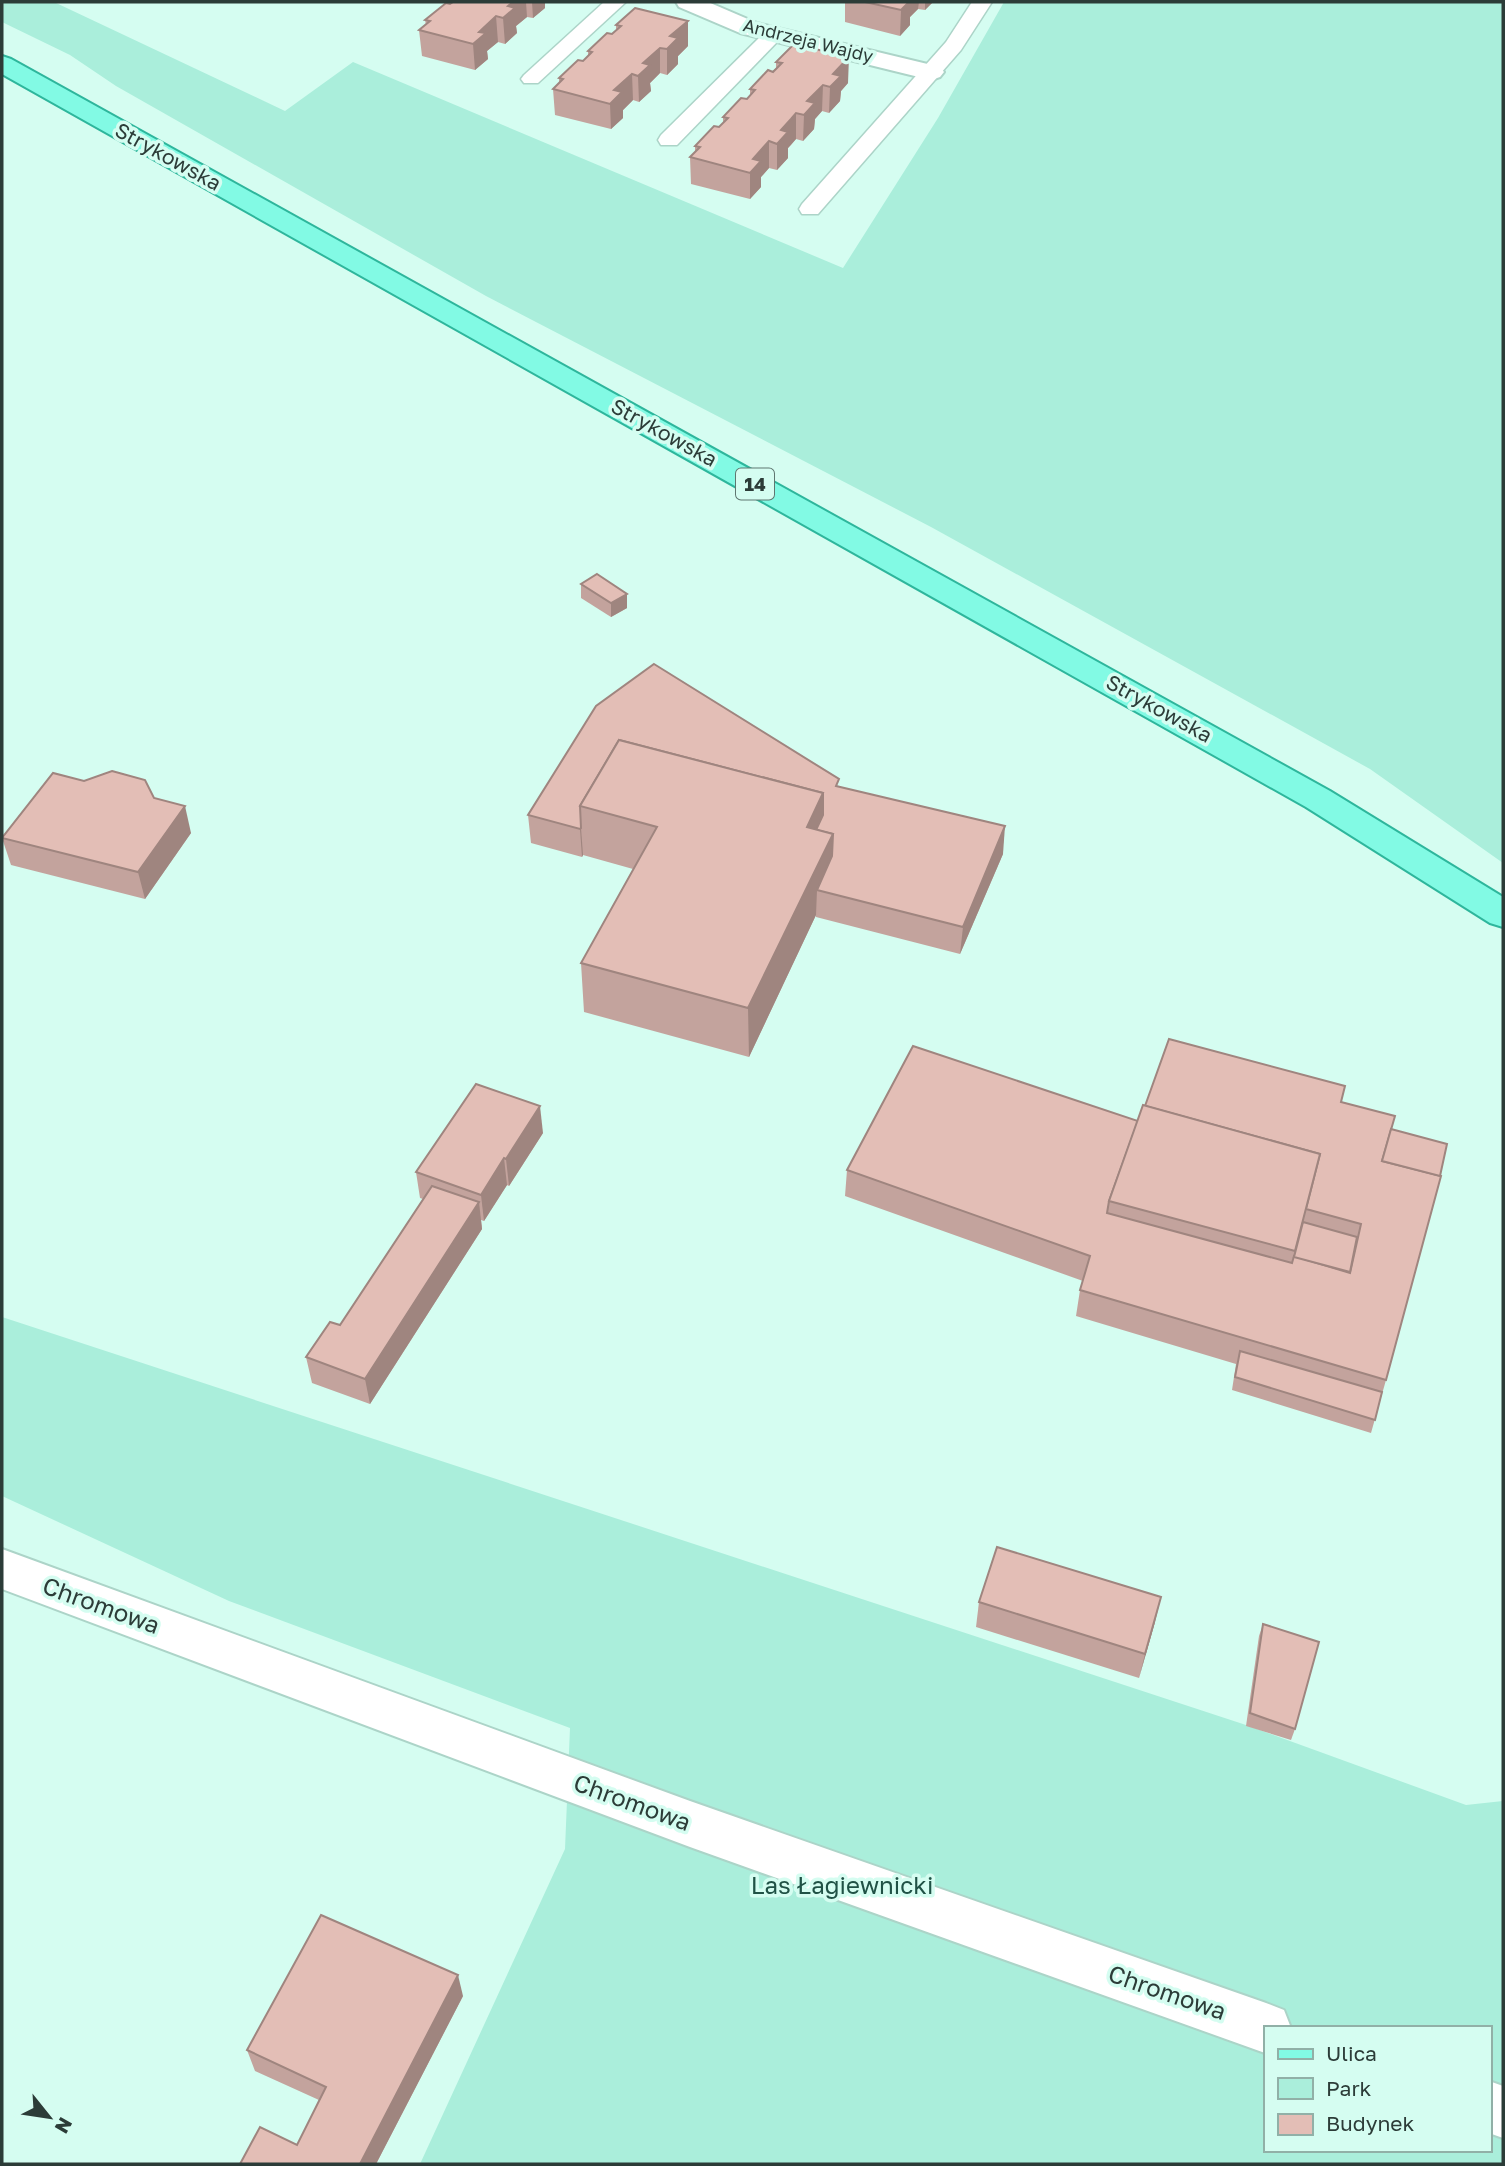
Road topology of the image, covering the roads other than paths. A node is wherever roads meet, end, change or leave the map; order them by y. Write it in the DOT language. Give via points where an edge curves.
graph roads {
  1 [pos="615,2"];
  2 [pos="688,2"];
  3 [pos="982,2"];
  4 [pos="774,34"];
  5 [pos="2,64"];
  6 [pos="931,72"];
  7 [pos="531,79"];
  8 [pos="668,140"];
  9 [pos="810,209"];
  10 [pos="1503,914"];
  11 [pos="2,1569"];
  12 [pos="1264,2027"];
  1 -- 7 [label="lane"];
  2 -- 4 [label="street, Andrzeja Wajdy"];
  3 -- 6 [label="lane"];
  4 -- 6 [label="street, Andrzeja Wajdy"];
  4 -- 8 [label="lane"];
  5 -- 10 [label="main road, Strykowska / 14" via="1306,793"];
  6 -- 9 [label="lane"];
  11 -- 12 [label="street, Chromowa" via="690,1824"];
}
